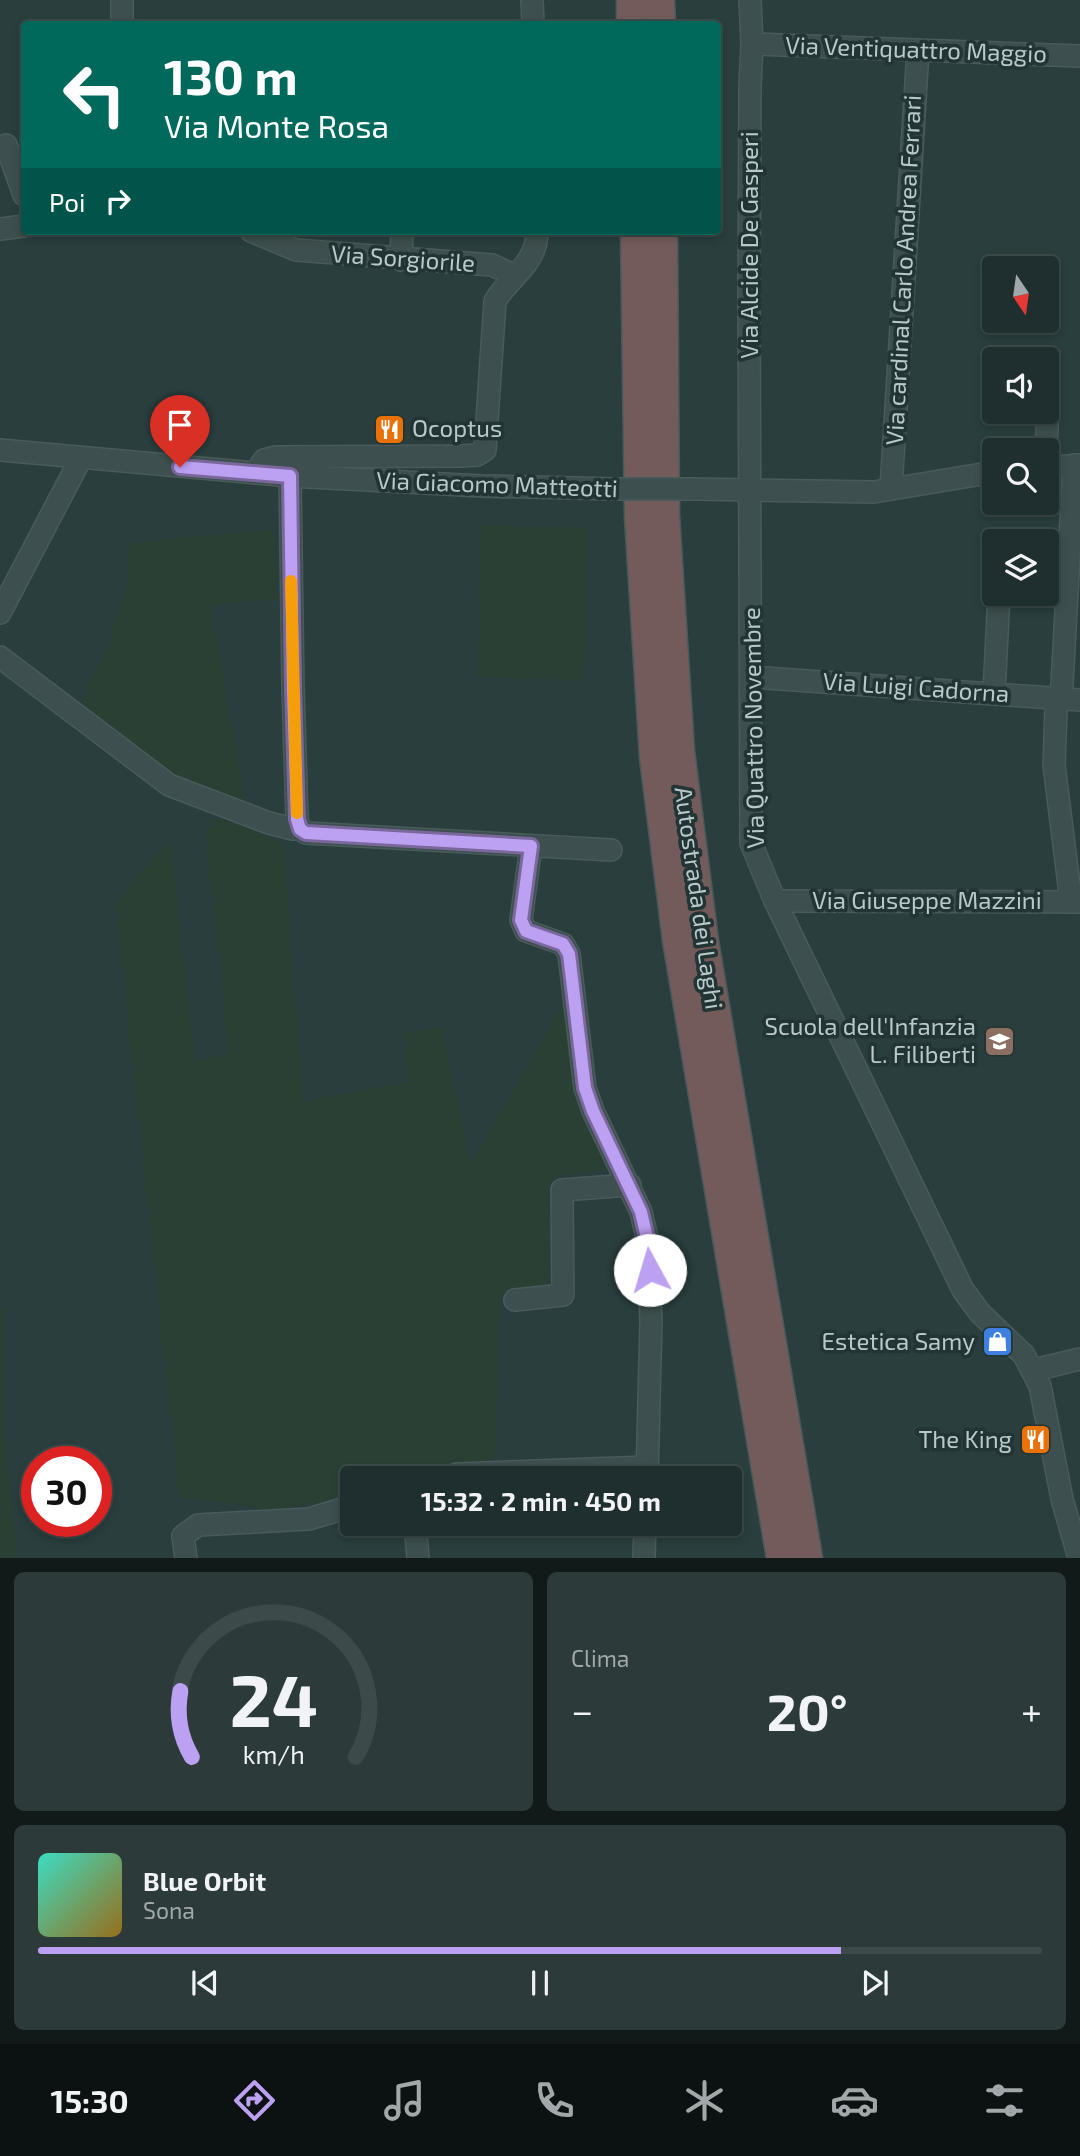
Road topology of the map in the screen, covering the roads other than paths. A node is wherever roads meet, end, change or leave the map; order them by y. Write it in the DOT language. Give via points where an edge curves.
graph roads {
  1 [pos="122,0"];
  2 [pos="532,0"];
  3 [pos="633,0"];
  4 [pos="658,0"];
  5 [pos="750,0"];
  6 [pos="122,21"];
  7 [pos="533,21"];
  8 [pos="634,21"];
  9 [pos="659,21"];
  10 [pos="752,44"];
  11 [pos="918,50"];
  12 [pos="1080,56"];
  13 [pos="6,145"];
  14 [pos="21,187"];
  15 [pos="21,226"];
  16 [pos="0,229"];
  17 [pos="402,235"];
  18 [pos="537,235"];
  19 [pos="637,235"];
  20 [pos="661,235"];
  21 [pos="282,238"];
  22 [pos="401,260"];
  23 [pos="515,276"];
  24 [pos="0,450"];
  25 [pos="80,458"];
  26 [pos="1077,465"];
  27 [pos="1059,467"];
  28 [pos="256,473"];
  29 [pos="982,474"];
  30 [pos="290,476"];
  31 [pos="891,489"];
  32 [pos="750,490"];
  33 [pos="998,606"];
  34 [pos="0,613"];
  35 [pos="0,657"];
  36 [pos="751,677"];
  37 [pos="994,694"];
  38 [pos="1070,699"];
  39 [pos="300,829"];
  40 [pos="531,846"];
  41 [pos="611,850"];
  42 [pos="775,901"];
  43 [pos="1075,902"];
  44 [pos="630,1185"];
  45 [pos="515,1300"];
  46 [pos="1080,1359"];
  47 [pos="1034,1370"];
  48 [pos="647,1466"];
  49 [pos="340,1510"];
  50 [pos="416,1536"];
  51 [pos="645,1536"];
  52 [pos="186,1558"];
  53 [pos="418,1558"];
  54 [pos="644,1558"];
  55 [pos="783,1558"];
  56 [pos="806,1558"];
  57 [pos="1079,1558"];
  1 -- 6 [label="street"];
  2 -- 7 [label="street"];
  3 -- 8 [label="highway"];
  4 -- 9 [label="highway"];
  5 -- 10 [label="street, Via Alcide De Gasperi"];
  10 -- 11 [label="street, Via Ventiquattro Maggio"];
  10 -- 32 [label="street, Via Alcide De Gasperi"];
  11 -- 12 [label="street, Via Ventiquattro Maggio"];
  11 -- 31 [label="street, Via cardinal Carlo Andrea Ferrari"];
  13 -- 14 [label="street"];
  15 -- 16 [label="street"];
  17 -- 22 [label="street"];
  18 -- 23 [label="street" via="530,261"];
  19 -- 55 [label="highway, Autostrada dei Laghi" via="641,517 656,757 679,940"];
  20 -- 56 [label="highway, Autostrada dei Laghi" via="663,515 678,751 702,941"];
  21 -- 22 [label="street, Via Sorgiorile" via="296,250"];
  22 -- 23 [label="street, Via Sorgiorile" via="492,265"];
  23 -- 28 [label="street" via="495,301 485,450 461,456 276,457 264,460"];
  24 -- 25 [label="street, Via Giacomo Matteotti"];
  25 -- 28 [label="street, Via Giacomo Matteotti"];
  25 -- 34 [label="street"];
  26 -- 27 [label="street"];
  26 -- 38 [label="street"];
  28 -- 30 [label="street, Via Giacomo Matteotti"];
  29 -- 31 [label="street, Via Giacomo Matteotti"];
  30 -- 32 [label="street, Via Giacomo Matteotti, bridge" via="440,485"];
  30 -- 39 [label="street"];
  31 -- 32 [label="street, Via Giacomo Matteotti"];
  32 -- 36 [label="street, Via Quattro Novembre"];
  33 -- 37 [label="street"];
  35 -- 39 [label="street" via="169,785 269,823"];
  36 -- 37 [label="street, Via Luigi Cadorna"];
  36 -- 42 [label="street, Via Quattro Novembre" via="751,843"];
  37 -- 38 [label="street, Via Luigi Cadorna"];
  38 -- 43 [label="street" via="1056,708 1054,765"];
  39 -- 40 [label="street" via="306,833"];
  40 -- 41 [label="street"];
  40 -- 44 [label="street" via="521,920 526,931 563,944 569,954 585,1088"];
  42 -- 43 [label="street, Via Giuseppe Mazzini"];
  42 -- 47 [label="street, Via Quattro Novembre" via="963,1290"];
  44 -- 45 [label="street" via="562,1191 563,1295"];
  44 -- 48 [label="street" via="641,1212 650,1270"];
  46 -- 47 [label="street"];
  47 -- 57 [label="street, Via Quattro Novembre"];
  49 -- 52 [label="street" via="309,1519 198,1525 183,1536"];
  50 -- 53 [label="street"];
  51 -- 54 [label="street"];
}
